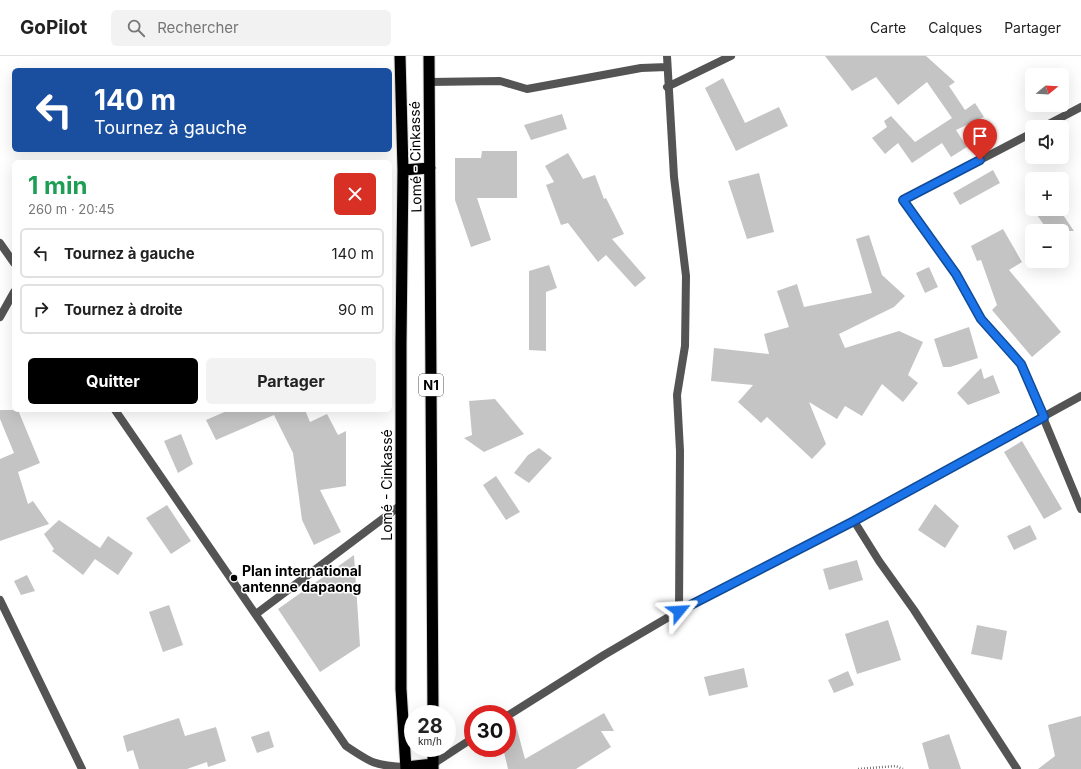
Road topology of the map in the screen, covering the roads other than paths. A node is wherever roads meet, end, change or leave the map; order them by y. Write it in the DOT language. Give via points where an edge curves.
graph roads {
  1 [pos="400,56"];
  2 [pos="429,56"];
  3 [pos="667,56"];
  4 [pos="731,56"];
  5 [pos="667,66"];
  6 [pos="429,82"];
  7 [pos="667,87"];
  8 [pos="1081,107"];
  9 [pos="1056,120"];
  10 [pos="1025,137"];
  11 [pos="430,168"];
  12 [pos="403,170"];
  13 [pos="0,243"];
  14 [pos="12,260"];
  15 [pos="12,296"];
  16 [pos="0,317"];
  17 [pos="1081,396"];
  18 [pos="116,412"];
  19 [pos="1044,417"];
  20 [pos="401,505"];
  21 [pos="1081,510"];
  22 [pos="854,521"];
  23 [pos="0,600"];
  24 [pos="679,611"];
  25 [pos="256,614"];
  26 [pos="432,705"];
  27 [pos="516,710"];
  28 [pos="464,744"];
  29 [pos="433,766"];
  30 [pos="406,768"];
  31 [pos="82,769"];
  32 [pos="1017,769"];
  1 -- 12 [label="highway, Lomé - Cinkassé / N1"];
  2 -- 6 [label="highway, Lomé - Cinkassé / N1"];
  3 -- 5 [label="street"];
  4 -- 7 [label="street"];
  5 -- 6 [label="street" via="641,68 527,89 500,81"];
  5 -- 7 [label="street"];
  6 -- 11 [label="highway, Lomé - Cinkassé / N1"];
  7 -- 24 [label="street" via="674,177 686,276 684,346 677,395 680,451"];
  8 -- 9 [label="street"];
  10 -- 19 [label="street" via="903,200 956,274 981,319 1021,364"];
  11 -- 12 [label="highway"];
  11 -- 26 [label="highway, Lomé - Cinkassé / N1"];
  12 -- 20 [label="highway, Lomé - Cinkassé / N1"];
  13 -- 14 [label="street"];
  15 -- 16 [label="street"];
  17 -- 19 [label="street"];
  18 -- 25 [label="street"];
  19 -- 21 [label="street"];
  19 -- 22 [label="street"];
  20 -- 25 [label="street"];
  20 -- 30 [label="highway, Lomé - Cinkassé / N1" via="401,689"];
  22 -- 24 [label="street"];
  22 -- 32 [label="street"];
  23 -- 31 [label="street"];
  24 -- 27 [label="street"];
  25 -- 30 [label="street" via="346,746 381,766"];
  28 -- 29 [label="street"];
  29 -- 30 [label="highway"];
}
